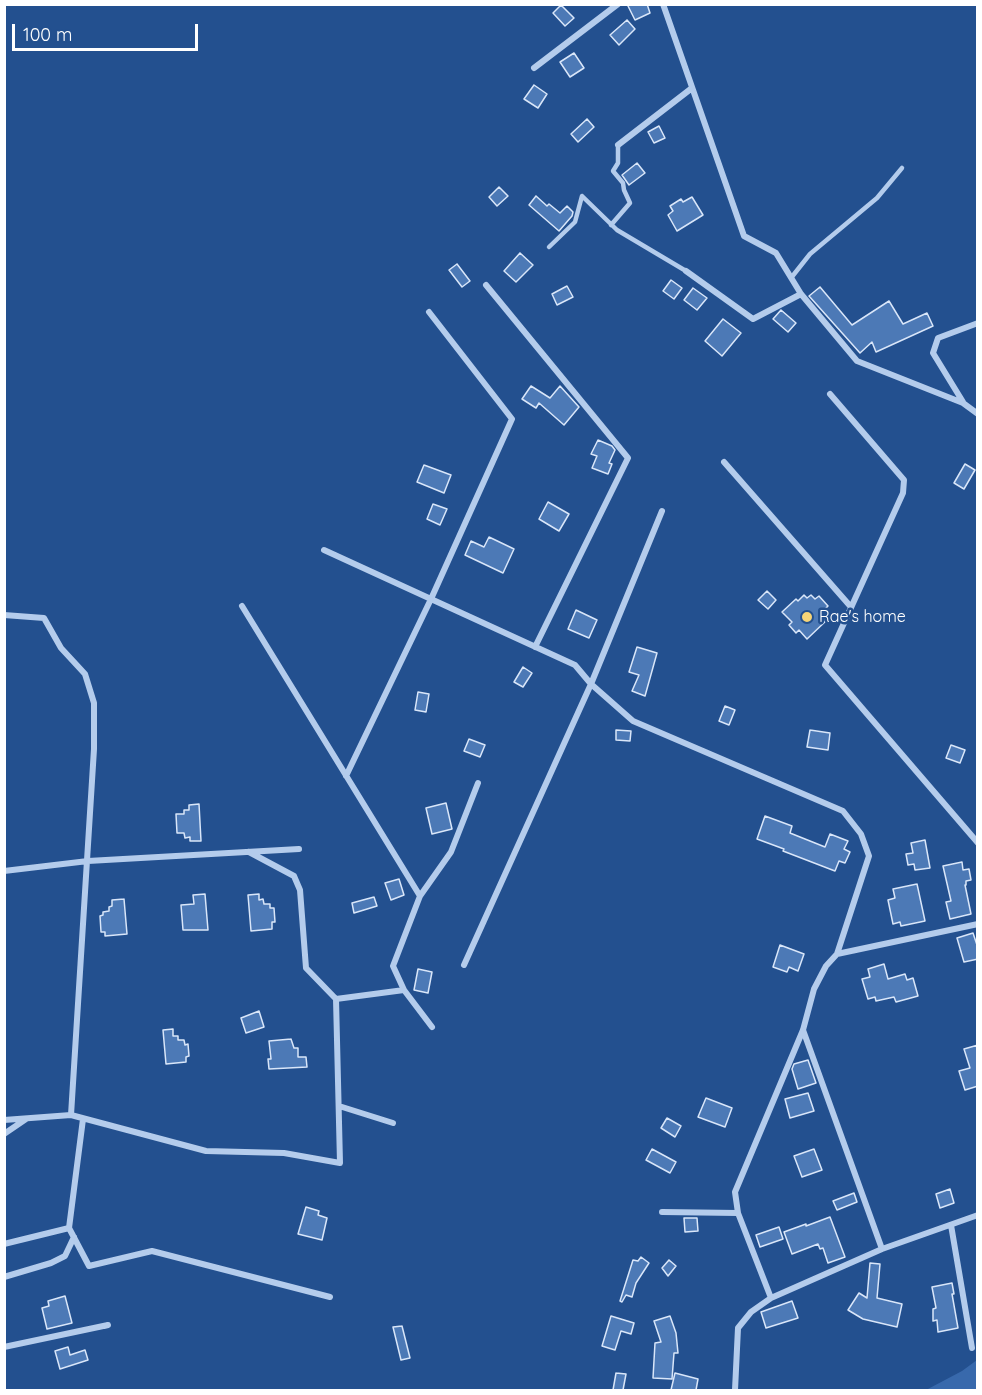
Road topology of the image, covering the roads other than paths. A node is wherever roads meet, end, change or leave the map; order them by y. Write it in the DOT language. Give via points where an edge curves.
graph roads {
  1 [pos="618,4"];
  2 [pos="663,4"];
  3 [pos="534,68"];
  4 [pos="692,88"];
  5 [pos="618,145"];
  6 [pos="902,168"];
  7 [pos="611,225"];
  8 [pos="549,247"];
  9 [pos="686,271"];
  10 [pos="791,278"];
  11 [pos="486,285"];
  12 [pos="801,294"];
  13 [pos="429,312"];
  14 [pos="978,323"];
  15 [pos="830,394"];
  16 [pos="963,403"];
  17 [pos="978,414"];
  18 [pos="724,462"];
  19 [pos="662,511"];
  20 [pos="324,550"];
  21 [pos="431,598"];
  22 [pos="242,606"];
  23 [pos="851,608"];
  24 [pos="4,615"];
  25 [pos="536,647"];
  26 [pos="591,684"];
  27 [pos="346,776"];
  28 [pos="478,783"];
  29 [pos="978,843"];
  30 [pos="299,849"];
  31 [pos="249,852"];
  32 [pos="88,861"];
  33 [pos="4,871"];
  34 [pos="420,896"];
  35 [pos="978,924"];
  36 [pos="837,954"];
  37 [pos="464,964"];
  38 [pos="404,990"];
  39 [pos="336,999"];
  40 [pos="432,1027"];
  41 [pos="803,1030"];
  42 [pos="339,1106"];
  43 [pos="71,1115"];
  44 [pos="28,1118"];
  45 [pos="83,1119"];
  46 [pos="4,1120"];
  47 [pos="393,1123"];
  48 [pos="4,1134"];
  49 [pos="662,1212"];
  50 [pos="738,1213"];
  51 [pos="978,1215"];
  52 [pos="951,1225"];
  53 [pos="69,1228"];
  54 [pos="74,1237"];
  55 [pos="4,1244"];
  56 [pos="882,1249"];
  57 [pos="4,1277"];
  58 [pos="330,1297"];
  59 [pos="771,1299"];
  60 [pos="104,1326"];
  61 [pos="4,1347"];
  62 [pos="972,1348"];
  63 [pos="735,1390"];
  1 -- 3 [label="street"];
  2 -- 4 [label="street"];
  4 -- 5 [label="street"];
  4 -- 10 [label="street" via="744,236 776,253"];
  5 -- 7 [label="lane" via="618,163 613,171 623,183 630,203"];
  6 -- 10 [label="lane" via="877,198 810,254"];
  7 -- 8 [label="lane" via="582,196 575,222"];
  7 -- 9 [label="lane"];
  9 -- 12 [label="street" via="753,319"];
  10 -- 12 [label="street"];
  11 -- 25 [label="street" via="628,458"];
  12 -- 16 [label="street" via="857,361"];
  13 -- 21 [label="street" via="512,419"];
  14 -- 16 [label="street" via="938,338 933,352"];
  15 -- 23 [label="street" via="904,480 903,493"];
  16 -- 17 [label="street"];
  18 -- 23 [label="street"];
  19 -- 26 [label="street"];
  20 -- 21 [label="street"];
  21 -- 25 [label="street"];
  21 -- 27 [label="street"];
  22 -- 27 [label="street"];
  23 -- 29 [label="street" via="825,665"];
  24 -- 32 [label="street" via="44,618 61,648 85,674 94,703"];
  25 -- 26 [label="street" via="575,665"];
  26 -- 36 [label="street" via="633,721 843,811 861,834 868,856"];
  26 -- 37 [label="street"];
  27 -- 34 [label="street"];
  28 -- 34 [label="street" via="451,852"];
  30 -- 31 [label="street"];
  31 -- 32 [label="street"];
  31 -- 39 [label="street" via="294,876 300,890 306,968"];
  32 -- 33 [label="street"];
  32 -- 43 [label="street"];
  34 -- 38 [label="street" via="393,966"];
  35 -- 36 [label="street"];
  36 -- 41 [label="street" via="814,989"];
  38 -- 39 [label="street"];
  38 -- 40 [label="street"];
  39 -- 42 [label="street"];
  41 -- 50 [label="street" via="735,1192"];
  41 -- 56 [label="street"];
  42 -- 45 [label="street" via="340,1163 284,1153 206,1151"];
  42 -- 47 [label="street"];
  43 -- 44 [label="street"];
  43 -- 45 [label="street"];
  44 -- 46 [label="street"];
  44 -- 48 [label="street"];
  45 -- 53 [label="street"];
  49 -- 50 [label="street"];
  50 -- 59 [label="street"];
  51 -- 52 [label="street"];
  52 -- 56 [label="street"];
  52 -- 62 [label="street"];
  53 -- 54 [label="street"];
  53 -- 55 [label="street"];
  54 -- 57 [label="street" via="65,1256"];
  54 -- 58 [label="street" via="89,1266 152,1251"];
  56 -- 59 [label="street"];
  59 -- 63 [label="street" via="751,1312 738,1328"];
  60 -- 61 [label="street" via="108,1325"];
}
